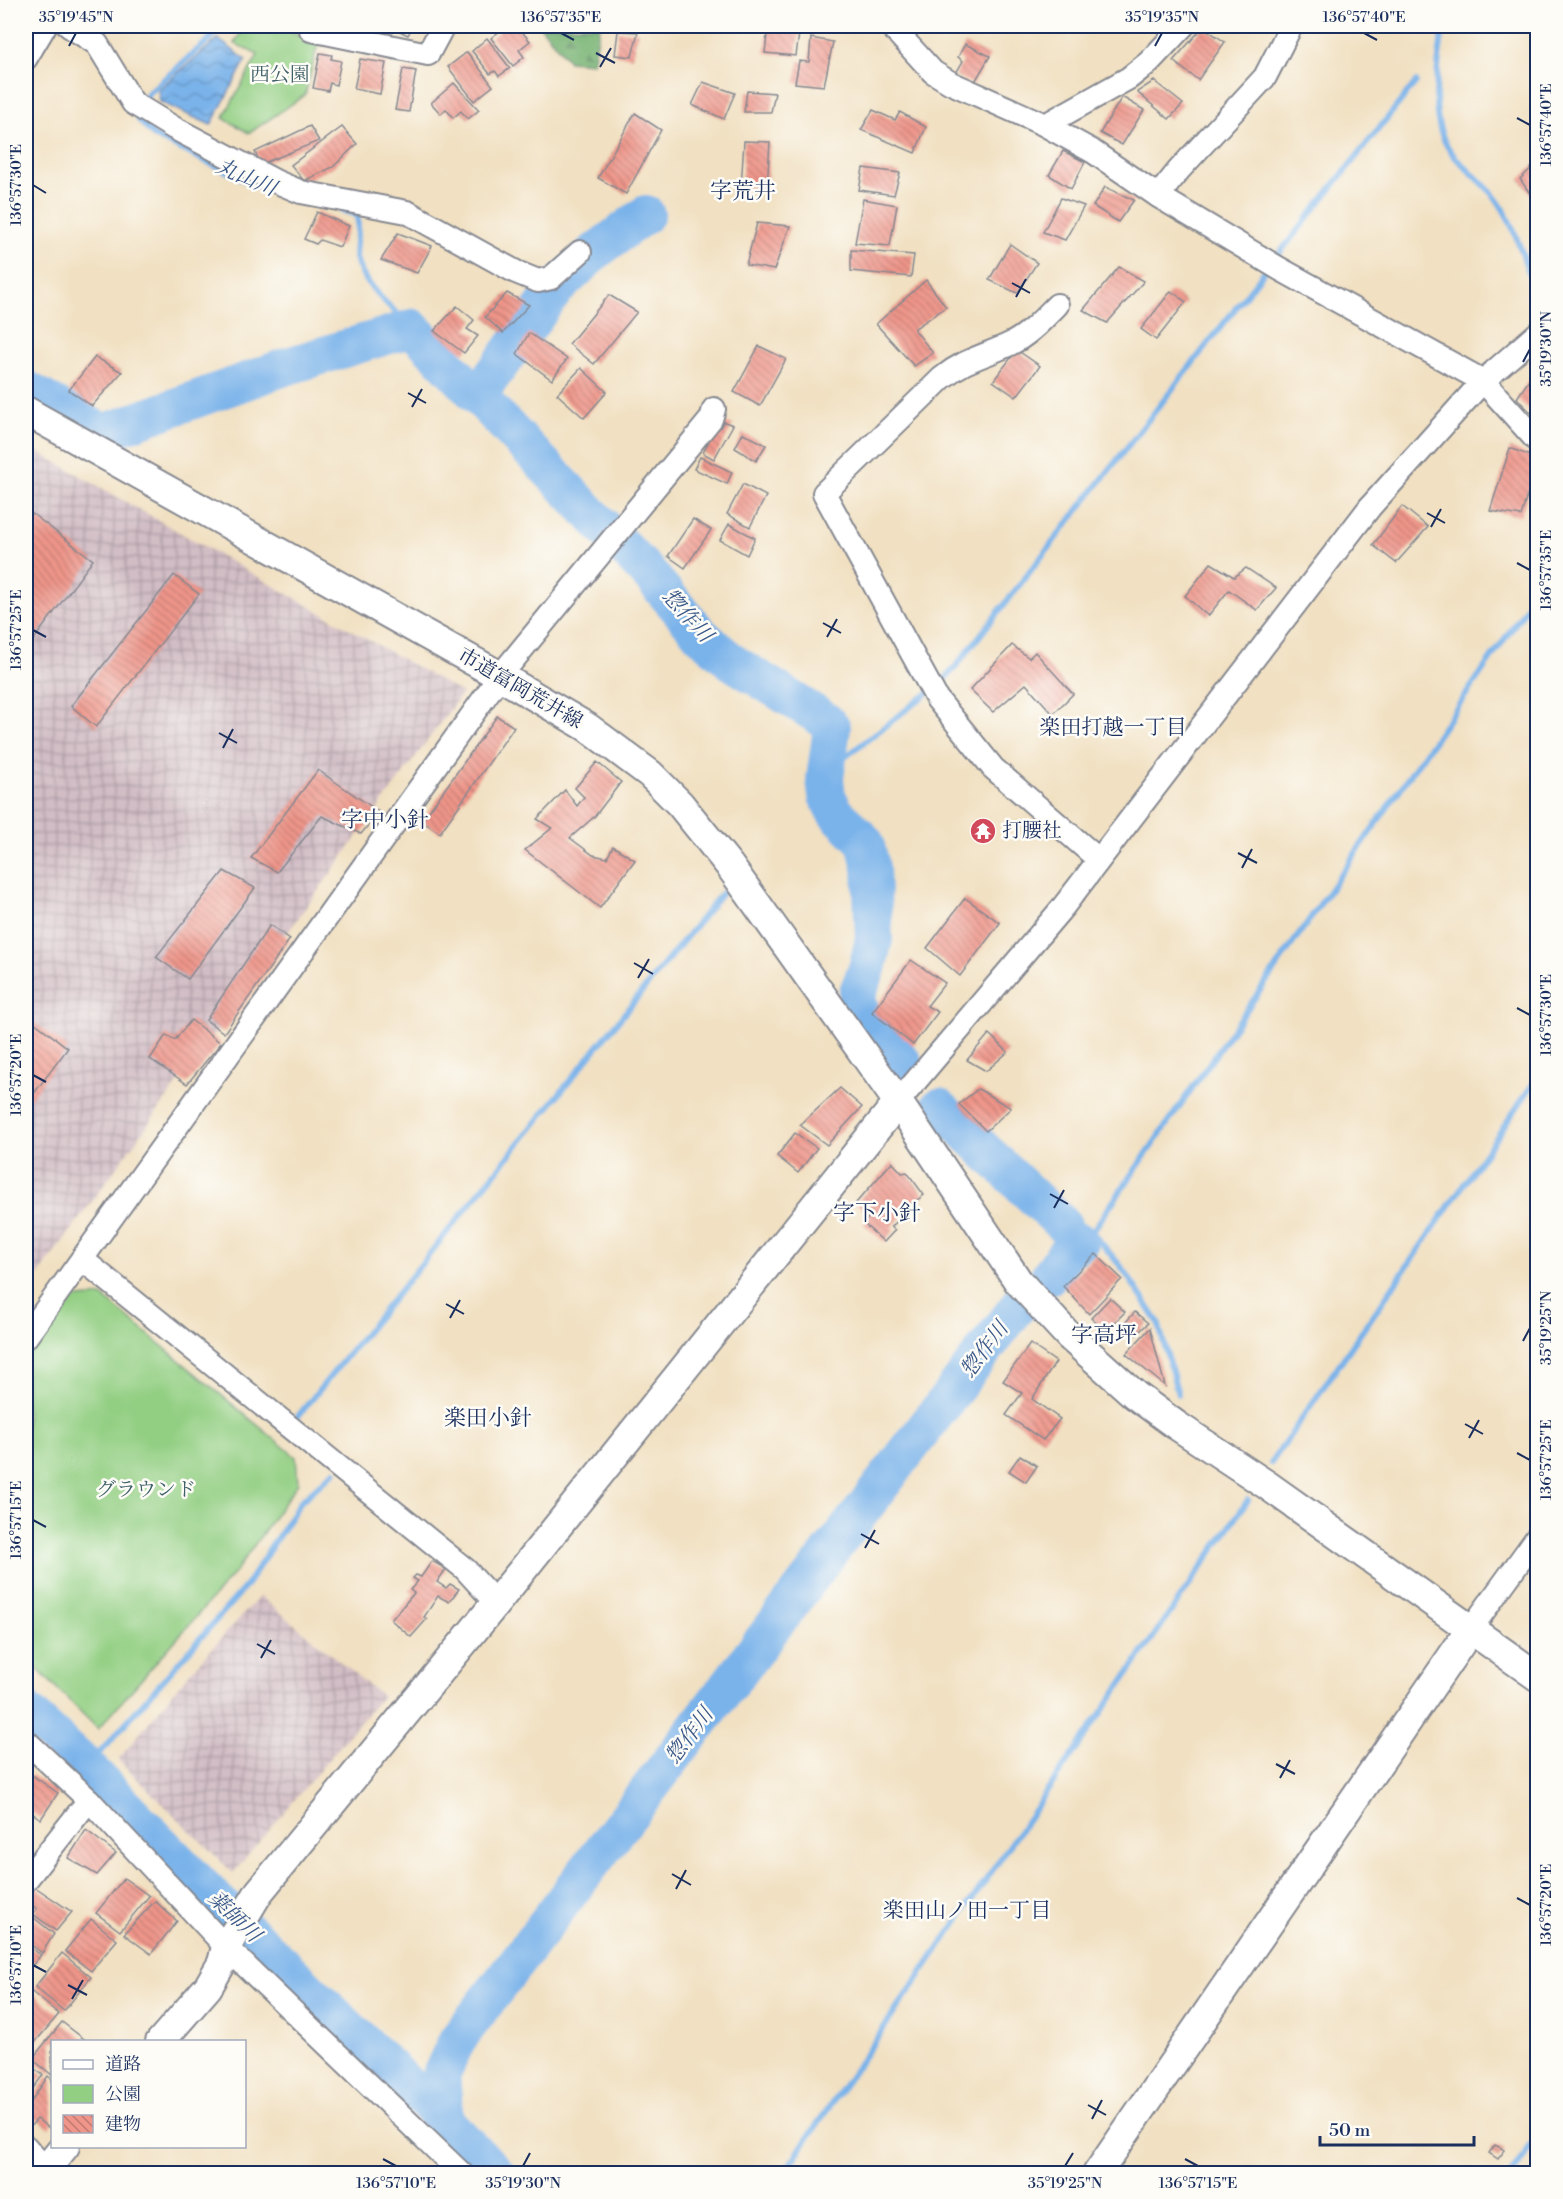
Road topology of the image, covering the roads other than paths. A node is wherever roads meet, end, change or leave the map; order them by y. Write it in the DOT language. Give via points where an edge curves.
graph roads {
  1 [pos="45,26"];
  2 [pos="69,26"];
  3 [pos="313,26"];
  4 [pos="443,26"];
  5 [pos="891,26"];
  6 [pos="1182,26"];
  7 [pos="1291,26"];
  8 [pos="26,58"];
  9 [pos="1045,125"];
  10 [pos="1158,196"];
  11 [pos="580,252"];
  12 [pos="1057,305"];
  13 [pos="1538,333"];
  14 [pos="1483,381"];
  15 [pos="714,409"];
  16 [pos="26,411"];
  17 [pos="1538,442"];
  18 [pos="500,676"];
  19 [pos="1098,859"];
  20 [pos="898,1102"];
  21 [pos="82,1260"];
  22 [pos="26,1337"];
  23 [pos="1538,1536"];
  24 [pos="496,1603"];
  25 [pos="1470,1630"];
  26 [pos="1538,1677"];
  27 [pos="26,1741"];
  28 [pos="89,1800"];
  29 [pos="26,1881"];
  30 [pos="226,1947"];
  31 [pos="162,2040"];
  32 [pos="26,2147"];
  33 [pos="63,2148"];
  34 [pos="43,2171"];
  35 [pos="462,2174"];
  36 [pos="1097,2174"];
  1 -- 8 [label="street"];
  2 -- 11 [label="street" via="97,44 141,109 277,182 310,194 407,212 516,272 538,280 551,278"];
  3 -- 4 [label="street" via="311,30 428,54"];
  5 -- 9 [label="street" via="933,72"];
  6 -- 9 [label="street" via="1129,78"];
  7 -- 10 [label="street" via="1264,77"];
  9 -- 10 [label="street"];
  10 -- 14 [label="street" via="1271,264"];
  12 -- 19 [label="street" via="1011,344 960,363 824,493 931,688 993,768"];
  13 -- 14 [label="street"];
  14 -- 17 [label="street"];
  14 -- 19 [label="street" via="1370,507"];
  15 -- 18 [label="street" via="711,419"];
  16 -- 18 [label="street, 市道富岡荒井線"];
  18 -- 20 [label="street, 市道富岡荒井線" via="587,727 650,774 680,804"];
  18 -- 21 [label="street"];
  19 -- 20 [label="street" via="1063,907"];
  20 -- 24 [label="street"];
  20 -- 25 [label="street, 市道富岡荒井線" via="1018,1281 1068,1335 1160,1413"];
  21 -- 22 [label="street"];
  21 -- 24 [label="street" via="465,1569"];
  23 -- 25 [label="street"];
  24 -- 30 [label="street" via="259,1892"];
  25 -- 26 [label="street, 市道富岡荒井線"];
  25 -- 36 [label="street"];
  27 -- 28 [label="street"];
  28 -- 29 [label="street"];
  28 -- 30 [label="street"];
  30 -- 31 [label="street" via="208,1987"];
  30 -- 35 [label="street"];
  32 -- 34 [label="street"];
  33 -- 34 [label="street"];
}
